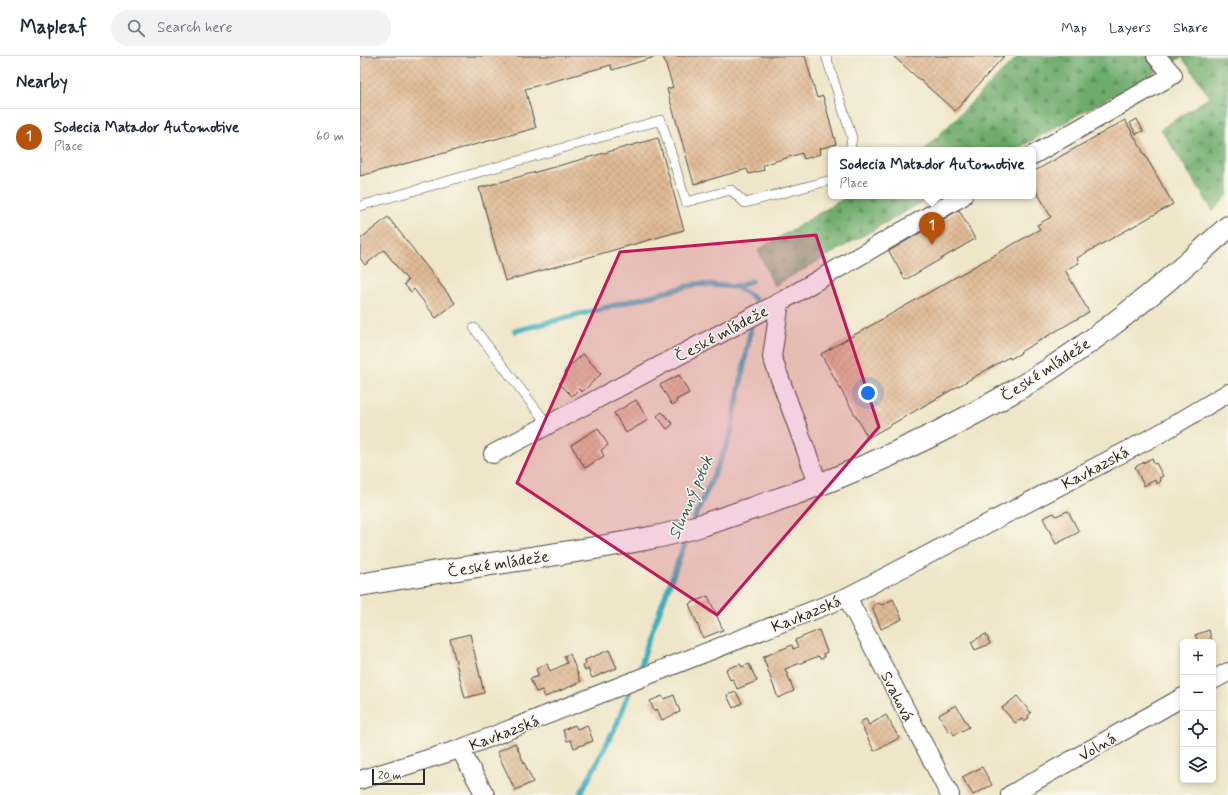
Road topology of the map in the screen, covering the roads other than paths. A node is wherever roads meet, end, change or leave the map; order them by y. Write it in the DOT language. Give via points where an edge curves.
graph roads {
  1 [pos="826,56"];
  2 [pos="1156,56"];
  3 [pos="850,147"];
  4 [pos="1036,153"];
  5 [pos="828,181"];
  6 [pos="958,199"];
  7 [pos="360,206"];
  8 [pos="1228,227"];
  9 [pos="780,302"];
  10 [pos="474,328"];
  11 [pos="1228,393"];
  12 [pos="548,425"];
  13 [pos="493,454"];
  14 [pos="819,486"];
  15 [pos="360,585"];
  16 [pos="847,597"];
  17 [pos="1228,672"];
  18 [pos="1216,678"];
  19 [pos="1180,699"];
  20 [pos="460,749"];
  21 [pos="360,780"];
  22 [pos="485,795"];
  23 [pos="950,795"];
  24 [pos="1010,795"];
  1 -- 3 [label="lane" via="852,138"];
  2 -- 4 [label="street" via="1173,75"];
  5 -- 7 [label="lane" via="745,203 731,190 686,202 661,120"];
  6 -- 9 [label="street"];
  8 -- 14 [label="street, České mládeže" via="1170,279 1032,380 963,420 889,457"];
  9 -- 12 [label="street, České mládeže"];
  9 -- 14 [label="street, České mládeže" via="772,357"];
  10 -- 12 [label="lane"];
  11 -- 16 [label="street, Kavkazská" via="1158,434"];
  12 -- 13 [label="street, České mládeže"];
  14 -- 15 [label="street, České mládeže" via="716,520 651,538"];
  16 -- 20 [label="street, Kavkazská"];
  16 -- 23 [label="street, Svahová"];
  17 -- 18 [label="street"];
  19 -- 24 [label="street, Volná"];
  20 -- 21 [label="street, Kavkazská"];
  20 -- 22 [label="street"];
}
